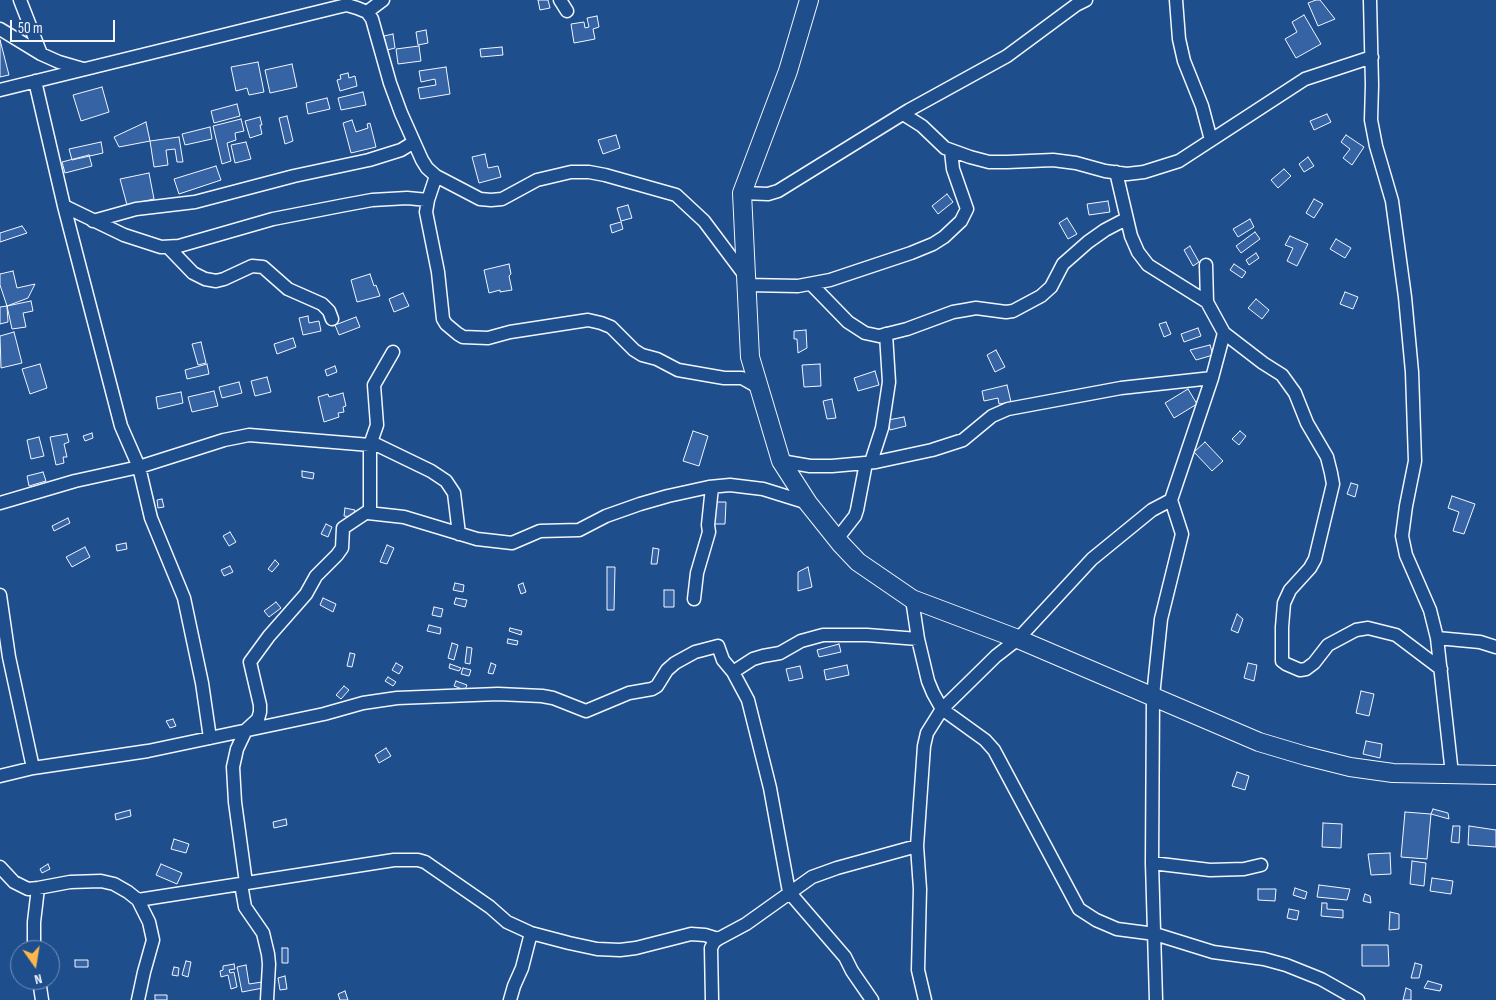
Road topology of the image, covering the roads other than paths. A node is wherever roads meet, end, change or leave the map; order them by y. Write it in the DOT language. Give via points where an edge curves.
graph roads {
  1 [pos="20,0"];
  2 [pos="383,0"];
  3 [pos="809,0"];
  4 [pos="1086,0"];
  5 [pos="1176,0"];
  6 [pos="1370,0"];
  7 [pos="367,12"];
  8 [pos="0,29"];
  9 [pos="42,54"];
  10 [pos="1372,57"];
  11 [pos="85,69"];
  12 [pos="35,81"];
  13 [pos="0,90"];
  14 [pos="903,114"];
  15 [pos="1211,140"];
  16 [pos="414,142"];
  17 [pos="951,151"];
  18 [pos="1116,172"];
  19 [pos="436,176"];
  20 [pos="742,193"];
  21 [pos="428,200"];
  22 [pos="64,206"];
  23 [pos="1126,219"];
  24 [pos="93,221"];
  25 [pos="168,247"];
  26 [pos="1206,265"];
  27 [pos="746,281"];
  28 [pos="812,285"];
  29 [pos="1207,302"];
  30 [pos="332,319"];
  31 [pos="1224,333"];
  32 [pos="886,334"];
  33 [pos="393,352"];
  34 [pos="1212,378"];
  35 [pos="758,387"];
  36 [pos="370,444"];
  37 [pos="781,461"];
  38 [pos="868,462"];
  39 [pos="139,467"];
  40 [pos="712,486"];
  41 [pos="1171,500"];
  42 [pos="0,503"];
  43 [pos="808,503"];
  44 [pos="368,513"];
  45 [pos="459,534"];
  46 [pos="837,539"];
  47 [pos="0,595"];
  48 [pos="694,599"];
  49 [pos="912,599"];
  50 [pos="1437,638"];
  51 [pos="918,639"];
  52 [pos="1018,639"];
  53 [pos="1496,647"];
  54 [pos="1441,669"];
  55 [pos="733,672"];
  56 [pos="1153,696"];
  57 [pos="942,709"];
  58 [pos="246,730"];
  59 [pos="210,738"];
  60 [pos="33,768"];
  61 [pos="1452,774"];
  62 [pos="1496,775"];
  63 [pos="0,776"];
  64 [pos="917,846"];
  65 [pos="1152,863"];
  66 [pos="1261,865"];
  67 [pos="0,867"];
  68 [pos="244,883"];
  69 [pos="38,888"];
  70 [pos="789,892"];
  71 [pos="138,900"];
  72 [pos="530,933"];
  73 [pos="1155,934"];
  74 [pos="718,938"];
  75 [pos="34,940"];
  76 [pos="1352,998"];
  77 [pos="138,1000"];
  78 [pos="267,1000"];
  79 [pos="510,1000"];
  80 [pos="712,1000"];
  81 [pos="872,1000"];
  82 [pos="926,1000"];
  83 [pos="1156,1000"];
  1 -- 9 [label="street"];
  2 -- 7 [label="street"];
  3 -- 20 [label="street" via="788,71"];
  4 -- 14 [label="street" via="1007,56"];
  5 -- 15 [label="street" via="1184,61"];
  6 -- 10 [label="street"];
  7 -- 11 [label="street" via="347,5"];
  7 -- 16 [label="street" via="372,19 390,83"];
  8 -- 9 [label="street"];
  9 -- 11 [label="street"];
  10 -- 15 [label="street" via="1305,79"];
  10 -- 50 [label="street" via="1371,120 1392,201 1412,372 1415,461 1402,536"];
  11 -- 12 [label="street"];
  12 -- 13 [label="street"];
  12 -- 22 [label="street"];
  14 -- 17 [label="street"];
  14 -- 20 [label="street" via="778,191"];
  15 -- 18 [label="street" via="1157,169 1128,174"];
  16 -- 19 [label="street" via="427,168"];
  16 -- 24 [label="street" via="401,150 369,160 195,202 143,208"];
  17 -- 18 [label="street" via="990,162 1053,160"];
  17 -- 28 [label="street" via="953,169 967,208 951,232 911,253"];
  18 -- 23 [label="street"];
  19 -- 21 [label="street"];
  19 -- 27 [label="street" via="474,196 491,200 502,198 537,180 571,172 605,175 676,195 704,221"];
  20 -- 27 [label="street"];
  21 -- 25 [label="street" via="372,200 335,206"];
  21 -- 35 [label="street" via="426,212 443,319 463,337 488,338 588,320 611,327 634,350 678,370 742,378"];
  22 -- 24 [label="street"];
  22 -- 39 [label="street" via="121,426"];
  23 -- 29 [label="street" via="1138,252 1148,265"];
  23 -- 32 [label="street" via="1105,230 1072,256 1051,287 1019,309 1006,312 976,308 952,312"];
  24 -- 25 [label="street" via="138,240"];
  25 -- 30 [label="street" via="194,273 205,278 224,279 252,266 263,266 288,289 322,304"];
  26 -- 29 [label="street"];
  27 -- 28 [label="street"];
  27 -- 35 [label="street" via="750,357"];
  28 -- 32 [label="street" via="848,322 865,332 879,336"];
  29 -- 31 [label="street"];
  31 -- 34 [label="street"];
  31 -- 54 [label="street" via="1282,375 1296,393 1307,423 1327,457 1333,484 1315,559 1290,590 1284,603 1282,661 1300,670 1306,668 1328,645 1356,630 1368,628 1396,635"];
  32 -- 38 [label="street" via="890,382 882,428"];
  33 -- 36 [label="street" via="374,385 377,425"];
  34 -- 38 [label="street" via="1121,388 1008,409 992,416 964,440 932,450"];
  34 -- 41 [label="street"];
  35 -- 37 [label="street"];
  36 -- 39 [label="street" via="249,435"];
  36 -- 44 [label="street" via="371,508"];
  36 -- 45 [label="street" via="446,481 454,493"];
  37 -- 38 [label="street" via="810,466"];
  37 -- 43 [label="street"];
  38 -- 46 [label="street" via="855,516"];
  39 -- 42 [label="street" via="75,480"];
  39 -- 59 [label="street" via="152,518 184,598"];
  40 -- 43 [label="street" via="763,489"];
  40 -- 45 [label="street" via="640,504 579,530 540,531 512,542"];
  40 -- 48 [label="street" via="709,532 697,573"];
  41 -- 52 [label="street" via="1152,510 1092,559"];
  41 -- 56 [label="street" via="1182,534 1160,619"];
  43 -- 46 [label="street"];
  44 -- 45 [label="street" via="404,517"];
  44 -- 58 [label="street" via="343,528 342,548 338,556 316,576 306,594 251,659 260,712 258,719"];
  46 -- 49 [label="street" via="858,562"];
  47 -- 60 [label="street" via="9,657"];
  49 -- 51 [label="street"];
  49 -- 52 [label="street"];
  50 -- 53 [label="street" via="1480,642"];
  50 -- 54 [label="street"];
  51 -- 55 [label="street" via="823,635 801,641 780,653 753,659"];
  51 -- 57 [label="street" via="928,680"];
  52 -- 56 [label="street"];
  52 -- 57 [label="street"];
  54 -- 61 [label="street"];
  55 -- 58 [label="street" via="716,646 695,652 671,666 652,689 629,693 586,711 542,696 498,694 397,698"];
  55 -- 70 [label="street" via="748,700 762,750"];
  56 -- 61 [label="street" via="1260,742 1306,756 1393,773"];
  56 -- 65 [label="street"];
  57 -- 64 [label="street" via="927,732 924,746"];
  57 -- 73 [label="street" via="994,750 1079,909 1111,927"];
  58 -- 59 [label="street"];
  58 -- 68 [label="street" via="233,767"];
  59 -- 60 [label="street"];
  60 -- 63 [label="street"];
  61 -- 62 [label="street"];
  64 -- 70 [label="street" via="836,868 812,877"];
  64 -- 82 [label="street" via="920,889 918,970"];
  65 -- 66 [label="street" via="1210,870"];
  65 -- 73 [label="street"];
  67 -- 69 [label="street" via="21,886"];
  68 -- 71 [label="street"];
  68 -- 72 [label="street" via="394,860 418,860 490,907 507,922"];
  68 -- 78 [label="street" via="245,908 263,933 267,948"];
  69 -- 71 [label="street" via="101,881 114,884"];
  69 -- 75 [label="street"];
  70 -- 74 [label="street" via="746,924"];
  70 -- 81 [label="street" via="845,957"];
  71 -- 77 [label="street" via="149,922 153,940"];
  72 -- 74 [label="street" via="588,947 620,950 691,934"];
  72 -- 79 [label="street"];
  73 -- 76 [label="street" via="1213,952 1286,965 1321,979"];
  73 -- 83 [label="street"];
  74 -- 80 [label="street" via="711,948"];
}
